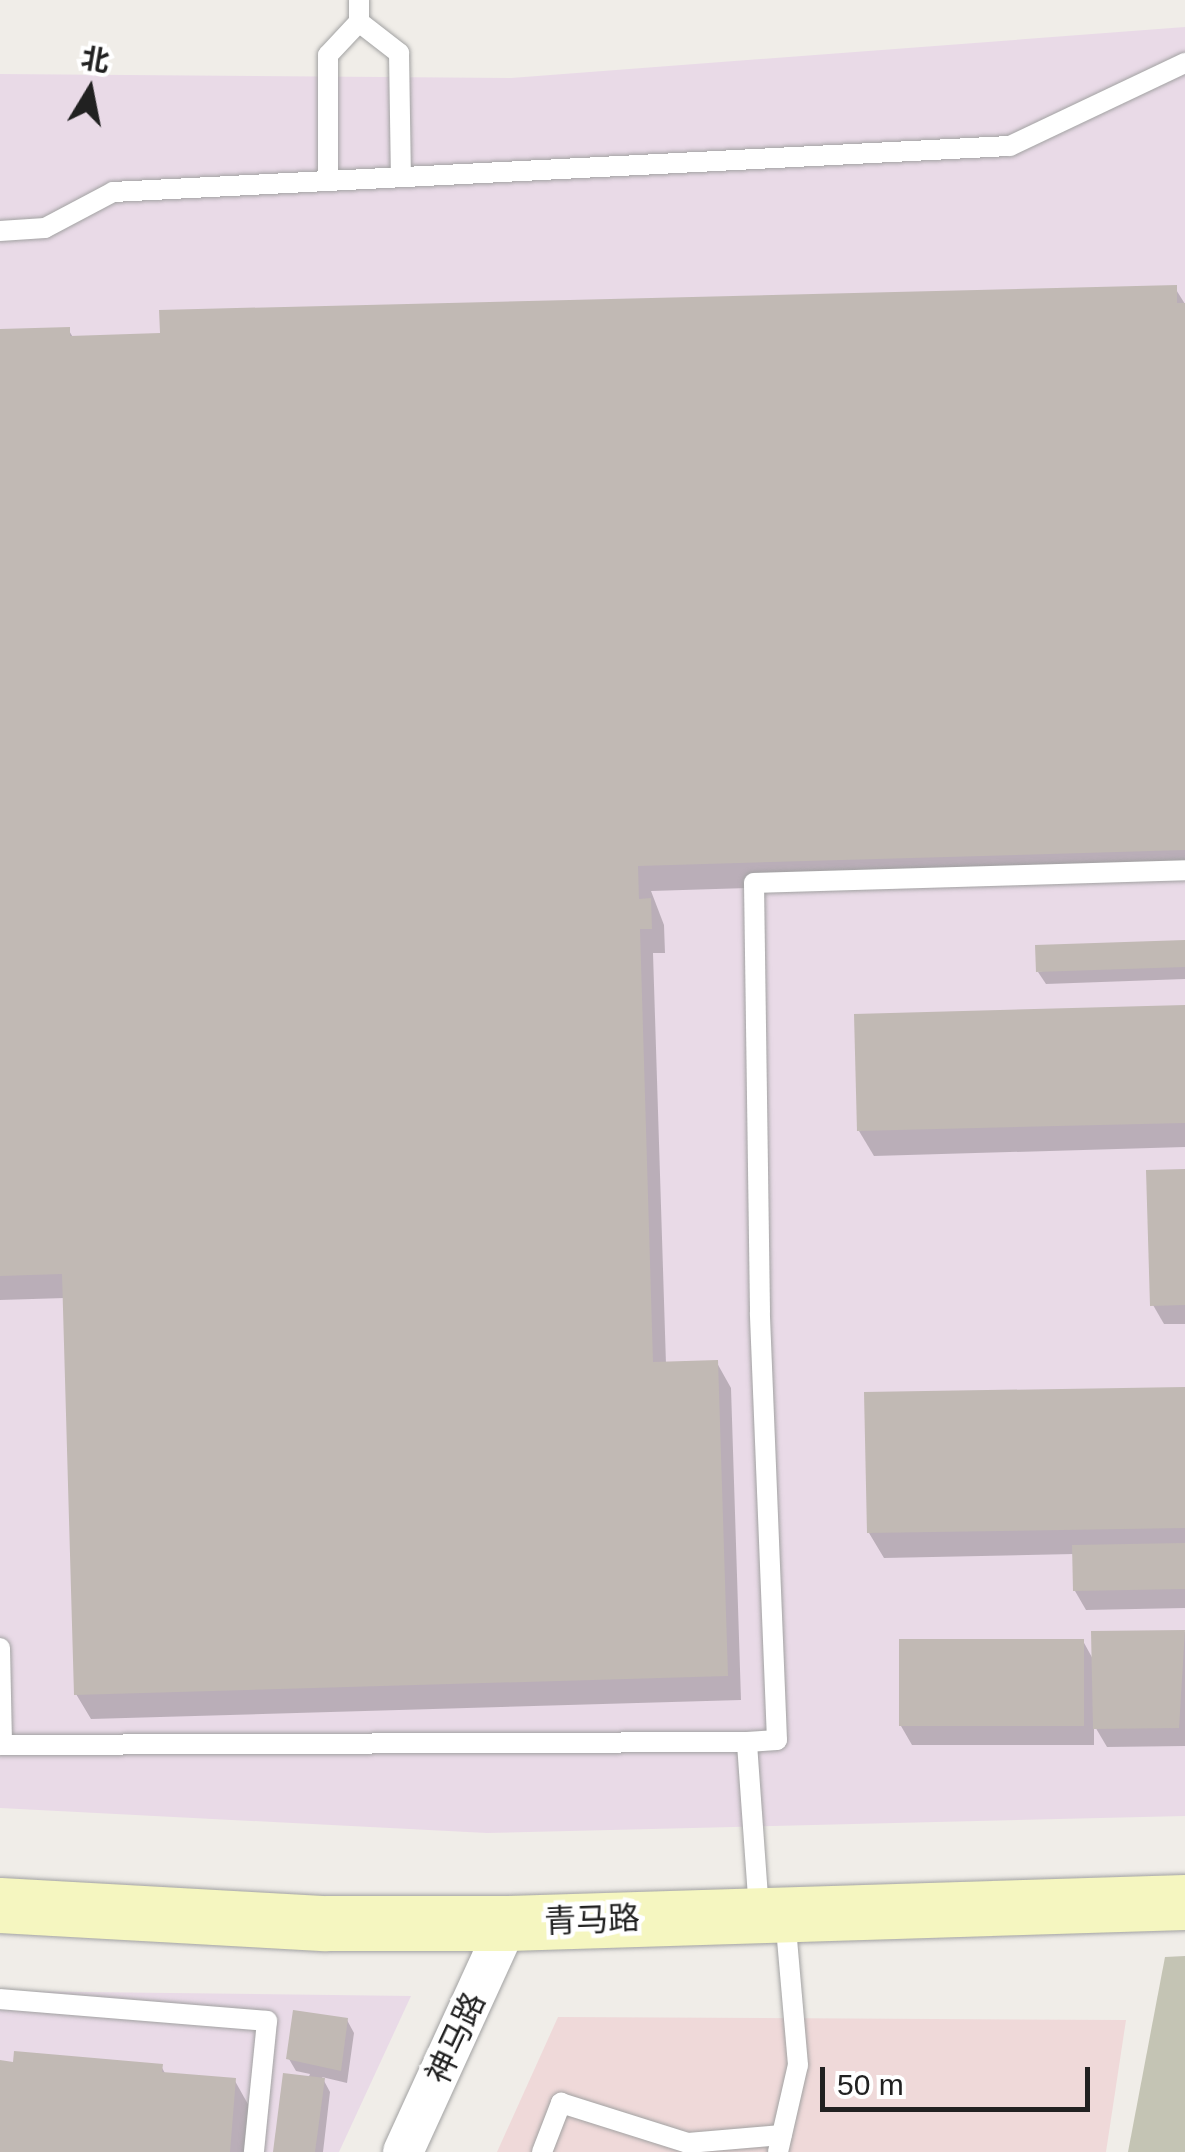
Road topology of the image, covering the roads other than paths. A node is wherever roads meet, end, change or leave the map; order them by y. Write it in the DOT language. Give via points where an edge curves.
graph roads {
  1 [pos="359,0"];
  2 [pos="360,22"];
  3 [pos="1185,63"];
  4 [pos="401,176"];
  5 [pos="328,178"];
  6 [pos="0,231"];
  7 [pos="1185,870"];
  8 [pos="0,1648"];
  9 [pos="747,1742"];
  10 [pos="1,1746"];
  11 [pos="1185,1902"];
  12 [pos="0,1905"];
  13 [pos="772,1915"];
  14 [pos="508,1923"];
  15 [pos="0,1999"];
  16 [pos="780,2144"];
  17 [pos="254,2152"];
  18 [pos="404,2152"];
  19 [pos="542,2152"];
  1 -- 2 [label="lane"];
  2 -- 4 [label="lane" via="399,53"];
  2 -- 5 [label="lane" via="328,55"];
  3 -- 4 [label="lane" via="1010,146"];
  4 -- 5 [label="lane"];
  5 -- 6 [label="lane" via="113,192 45,228"];
  7 -- 9 [label="lane" via="754,882 760,1312 777,1740"];
  8 -- 10 [label="lane"];
  9 -- 10 [label="lane"];
  9 -- 13 [label="lane"];
  11 -- 13 [label="street, 青马路"];
  12 -- 14 [label="street, 青马路" via="326,1923"];
  13 -- 14 [label="street, 青马路"];
  13 -- 16 [label="lane" via="798,2065"];
  14 -- 18 [label="street, 神马路"];
  15 -- 17 [label="lane" via="267,2020"];
  16 -- 19 [label="lane" via="688,2143 561,2103"];
}
